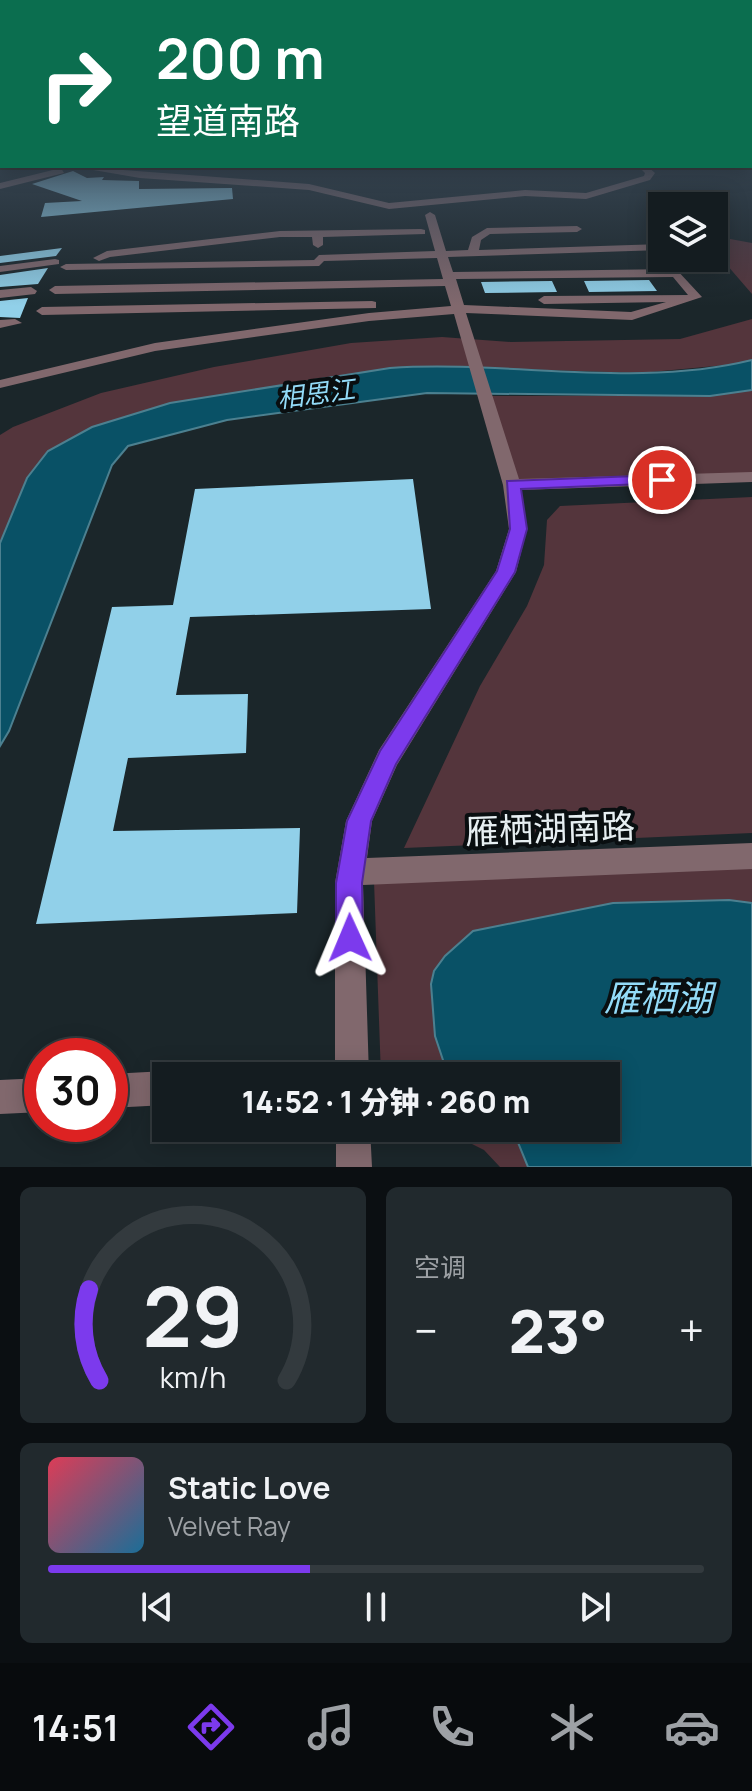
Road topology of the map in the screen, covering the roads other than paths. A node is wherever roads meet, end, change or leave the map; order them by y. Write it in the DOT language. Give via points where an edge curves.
graph roads {
  1 [pos="344,196"];
  2 [pos="491,196"];
  3 [pos="430,215"];
  4 [pos="577,229"];
  5 [pos="421,232"];
  6 [pos="317,234"];
  7 [pos="648,247"];
  8 [pos="596,249"];
  9 [pos="473,253"];
  10 [pos="441,254"];
  11 [pos="319,261"];
  12 [pos="84,267"];
  13 [pos="0,269"];
  14 [pos="612,274"];
  15 [pos="448,279"];
  16 [pos="319,285"];
  17 [pos="55,290"];
  18 [pos="31,291"];
  19 [pos="0,294"];
  20 [pos="696,297"];
  21 [pos="575,299"];
  22 [pos="318,305"];
  23 [pos="457,306"];
  24 [pos="477,308"];
  25 [pos="42,311"];
  26 [pos="583,314"];
  27 [pos="15,323"];
  28 [pos="323,323"];
  29 [pos="0,324"];
  30 [pos="0,384"];
  31 [pos="752,477"];
  32 [pos="512,485"];
  33 [pos="752,856"];
  34 [pos="350,872"];
  35 [pos="352,1062"];
  36 [pos="152,1089"];
  37 [pos="128,1090"];
  38 [pos="24,1096"];
  39 [pos="0,1097"];
  40 [pos="353,1142"];
  41 [pos="354,1167"];
  1 -- 2 [label="street" via="399,206"];
  3 -- 10 [label="street"];
  4 -- 9 [label="street" via="487,231 476,239"];
  5 -- 6 [label="street"];
  6 -- 11 [label="street"];
  6 -- 12 [label="street" via="107,254"];
  7 -- 8 [label="street"];
  8 -- 9 [label="street"];
  8 -- 14 [label="street"];
  9 -- 10 [label="street"];
  10 -- 11 [label="street"];
  10 -- 15 [label="street"];
  11 -- 12 [label="street"];
  11 -- 16 [label="street"];
  12 -- 13 [label="street"];
  14 -- 15 [label="street"];
  14 -- 20 [label="street" via="676,273"];
  15 -- 16 [label="street"];
  15 -- 23 [label="street"];
  16 -- 17 [label="street"];
  18 -- 19 [label="street"];
  20 -- 21 [label="street"];
  20 -- 26 [label="street" via="636,316"];
  21 -- 24 [label="street" via="500,301"];
  21 -- 26 [label="street"];
  22 -- 23 [label="street"];
  22 -- 25 [label="street"];
  22 -- 28 [label="street"];
  23 -- 24 [label="street"];
  23 -- 28 [label="street"];
  23 -- 32 [label="street"];
  24 -- 26 [label="street"];
  27 -- 29 [label="street"];
  28 -- 30 [label="street" via="155,347"];
  31 -- 32 [label="street"];
  32 -- 34 [label="street" via="518,529 506,572 371,789"];
  33 -- 34 [label="street, 雁栖湖南路"];
  34 -- 35 [label="street"];
  36 -- 37 [label="street"];
  38 -- 39 [label="street"];
  40 -- 41 [label="street"];
}
